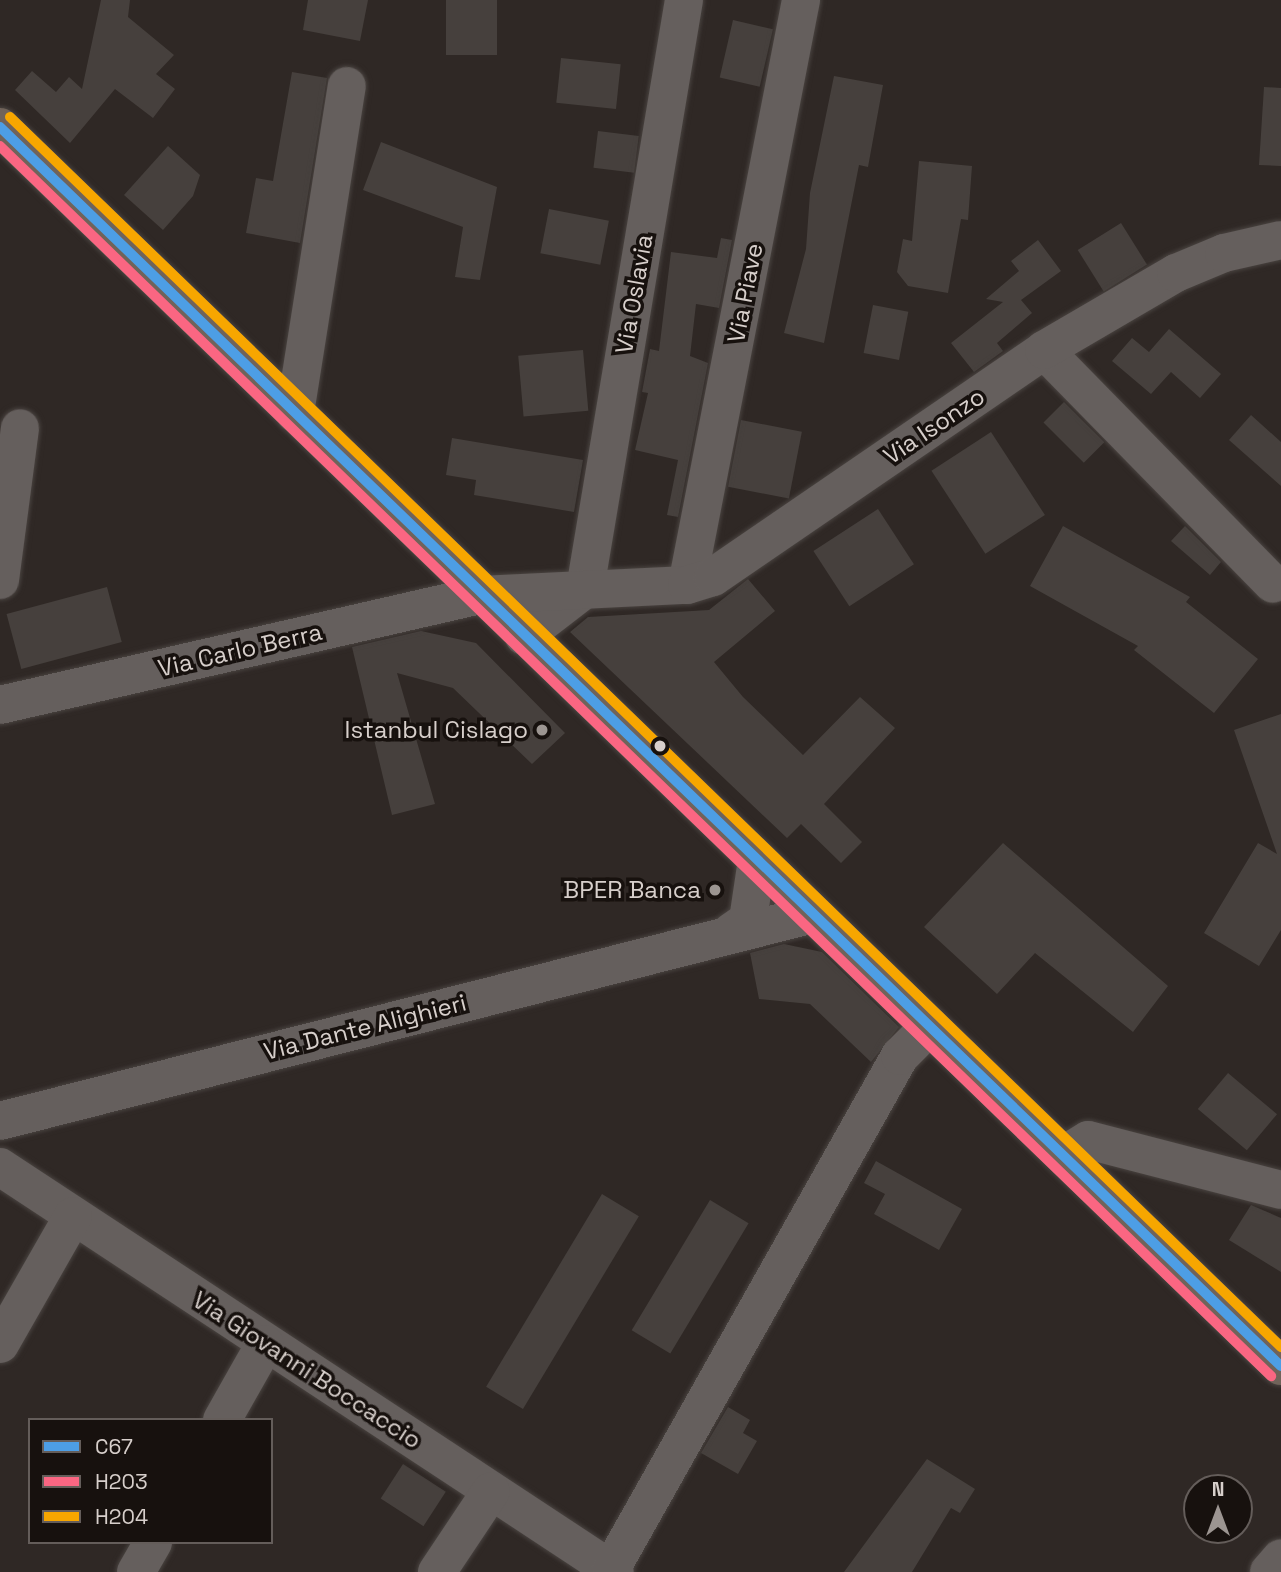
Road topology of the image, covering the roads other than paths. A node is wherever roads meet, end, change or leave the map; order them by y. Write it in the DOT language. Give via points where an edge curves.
graph roads {
  1 [pos="684,0"];
  2 [pos="801,0"];
  3 [pos="347,86"];
  4 [pos="0,127"];
  5 [pos="1281,240"];
  6 [pos="1044,350"];
  7 [pos="295,413"];
  8 [pos="20,428"];
  9 [pos="0,580"];
  10 [pos="1273,584"];
  11 [pos="687,585"];
  12 [pos="585,589"];
  13 [pos="480,595"];
  14 [pos="524,636"];
  15 [pos="0,705"];
  16 [pos="757,860"];
  17 [pos="813,914"];
  18 [pos="731,932"];
  19 [pos="930,1026"];
  20 [pos="0,1121"];
  21 [pos="1065,1154"];
  22 [pos="0,1167"];
  23 [pos="1281,1190"];
  24 [pos="73,1216"];
  25 [pos="0,1344"];
  26 [pos="265,1344"];
  27 [pos="1281,1366"];
  28 [pos="223,1418"];
  29 [pos="491,1491"];
  30 [pos="152,1544"];
  31 [pos="1281,1558"];
  32 [pos="613,1570"];
  33 [pos="136,1572"];
  34 [pos="437,1572"];
  35 [pos="1269,1572"];
  1 -- 12 [label="street, Via Oslavia"];
  2 -- 11 [label="street, Via Piave"];
  3 -- 7 [label="street"];
  4 -- 7 [label="main road"];
  5 -- 6 [label="street, Via Isonzo" via="1224,253 1176,274"];
  6 -- 10 [label="street"];
  6 -- 11 [label="street, Via Isonzo" via="713,577"];
  7 -- 13 [label="main road"];
  8 -- 9 [label="street"];
  11 -- 12 [label="street, Via Isonzo"];
  12 -- 13 [label="street, Via Isonzo"];
  12 -- 14 [label="street"];
  13 -- 14 [label="main road"];
  13 -- 15 [label="street, Via Carlo Berra"];
  14 -- 16 [label="main road"];
  16 -- 17 [label="main road"];
  16 -- 18 [label="street" via="748,920"];
  17 -- 18 [label="street, Via Dante Alighieri"];
  17 -- 19 [label="main road"];
  18 -- 20 [label="street, Via Dante Alighieri"];
  19 -- 21 [label="main road"];
  19 -- 32 [label="street" via="900,1056"];
  21 -- 23 [label="street" via="1088,1140"];
  21 -- 27 [label="main road"];
  22 -- 24 [label="street, Via Giovanni Boccaccio"];
  24 -- 25 [label="street"];
  24 -- 26 [label="street, Via Giovanni Boccaccio"];
  26 -- 28 [label="street"];
  26 -- 29 [label="street, Via Giovanni Boccaccio"];
  29 -- 32 [label="street, Via Giovanni Boccaccio"];
  29 -- 34 [label="street"];
  30 -- 33 [label="street"];
  31 -- 35 [label="street"];
}
